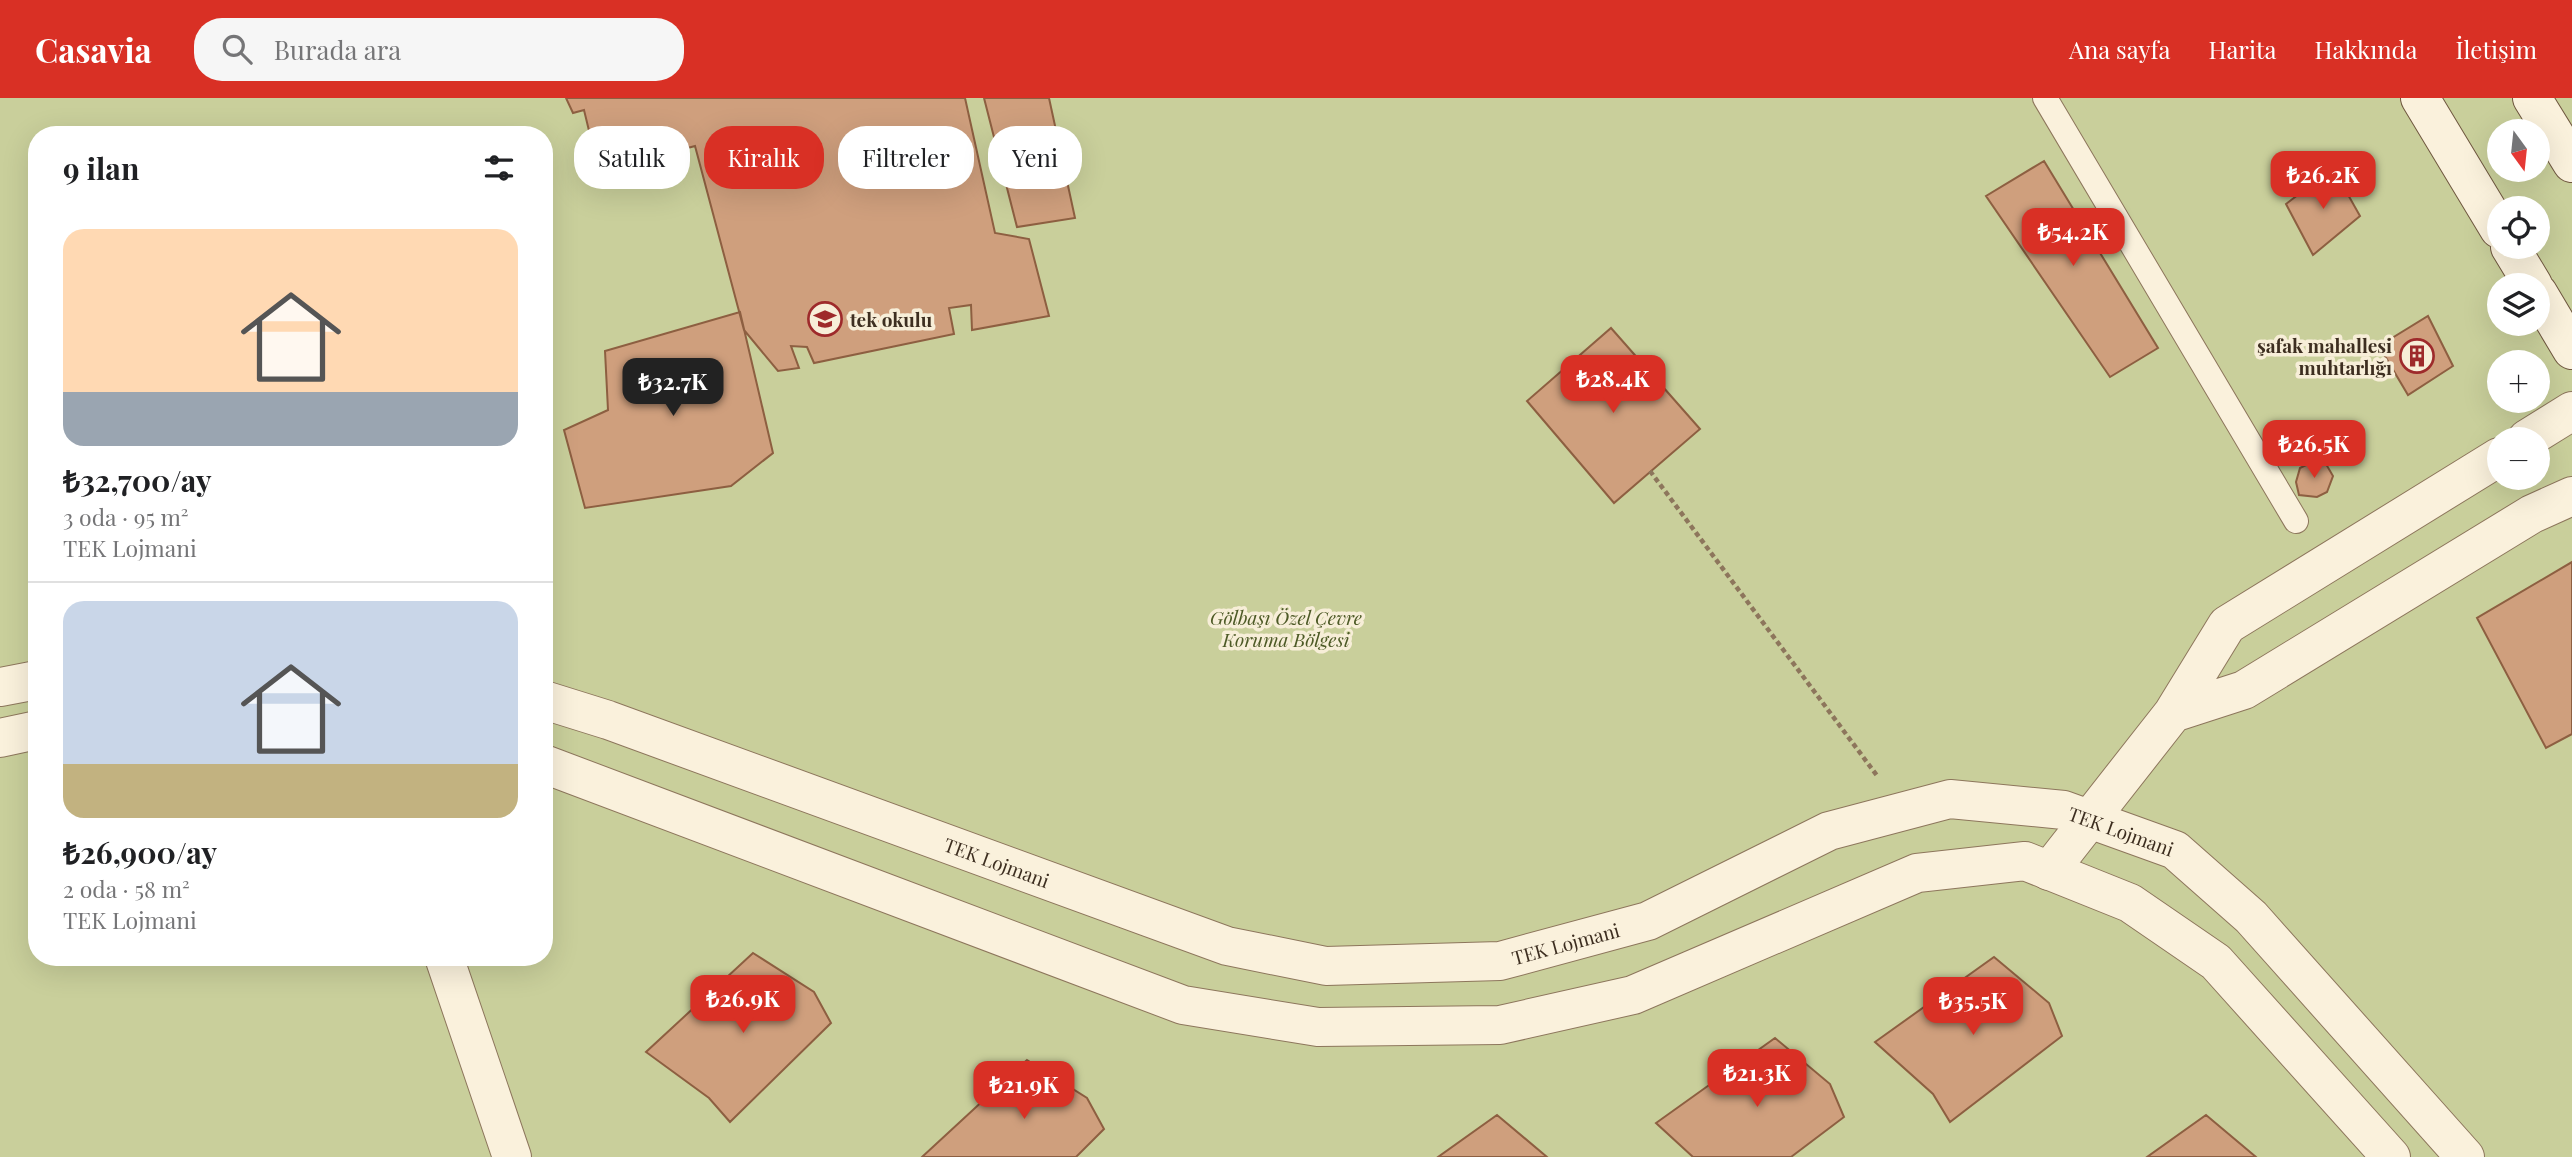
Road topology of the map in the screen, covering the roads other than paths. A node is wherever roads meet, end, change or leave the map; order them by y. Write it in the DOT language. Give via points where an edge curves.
graph roads {
  1 [pos="2045,98"];
  2 [pos="2420,98"];
  3 [pos="2532,98"];
  4 [pos="2572,163"];
  5 [pos="2487,209"];
  6 [pos="2550,313"];
  7 [pos="2572,350"];
  8 [pos="2572,411"];
  9 [pos="2546,427"];
  10 [pos="2487,464"];
  11 [pos="2572,496"];
  12 [pos="2296,521"];
  13 [pos="28,682"];
  14 [pos="0,687"];
  15 [pos="553,703"];
  16 [pos="2173,713"];
  17 [pos="28,732"];
  18 [pos="0,738"];
  19 [pos="553,767"];
  20 [pos="2088,818"];
  21 [pos="2049,870"];
  22 [pos="447,966"];
  23 [pos="512,1157"];
  24 [pos="2391,1157"];
  25 [pos="2465,1157"];
  1 -- 12 [label="lane"];
  2 -- 5 [label="street"];
  3 -- 4 [label="street"];
  6 -- 7 [label="street"];
  8 -- 9 [label="street"];
  10 -- 16 [label="street" via="2227,625"];
  11 -- 16 [label="street" via="2532,513 2244,691"];
  13 -- 14 [label="street"];
  15 -- 20 [label="street, TEK Lojmani" via="1227,946 1326,966 1500,961 1648,921 1829,831 1950,799 2064,810"];
  16 -- 20 [label="street"];
  17 -- 18 [label="street"];
  19 -- 21 [label="street" via="1183,1004 1318,1027 1500,1025 1633,995 1917,873 2025,860"];
  20 -- 21 [label="street"];
  20 -- 25 [label="street, TEK Lojmani" via="2175,850 2252,917"];
  21 -- 24 [label="street" via="2130,903 2217,962"];
  22 -- 23 [label="street"];
}
